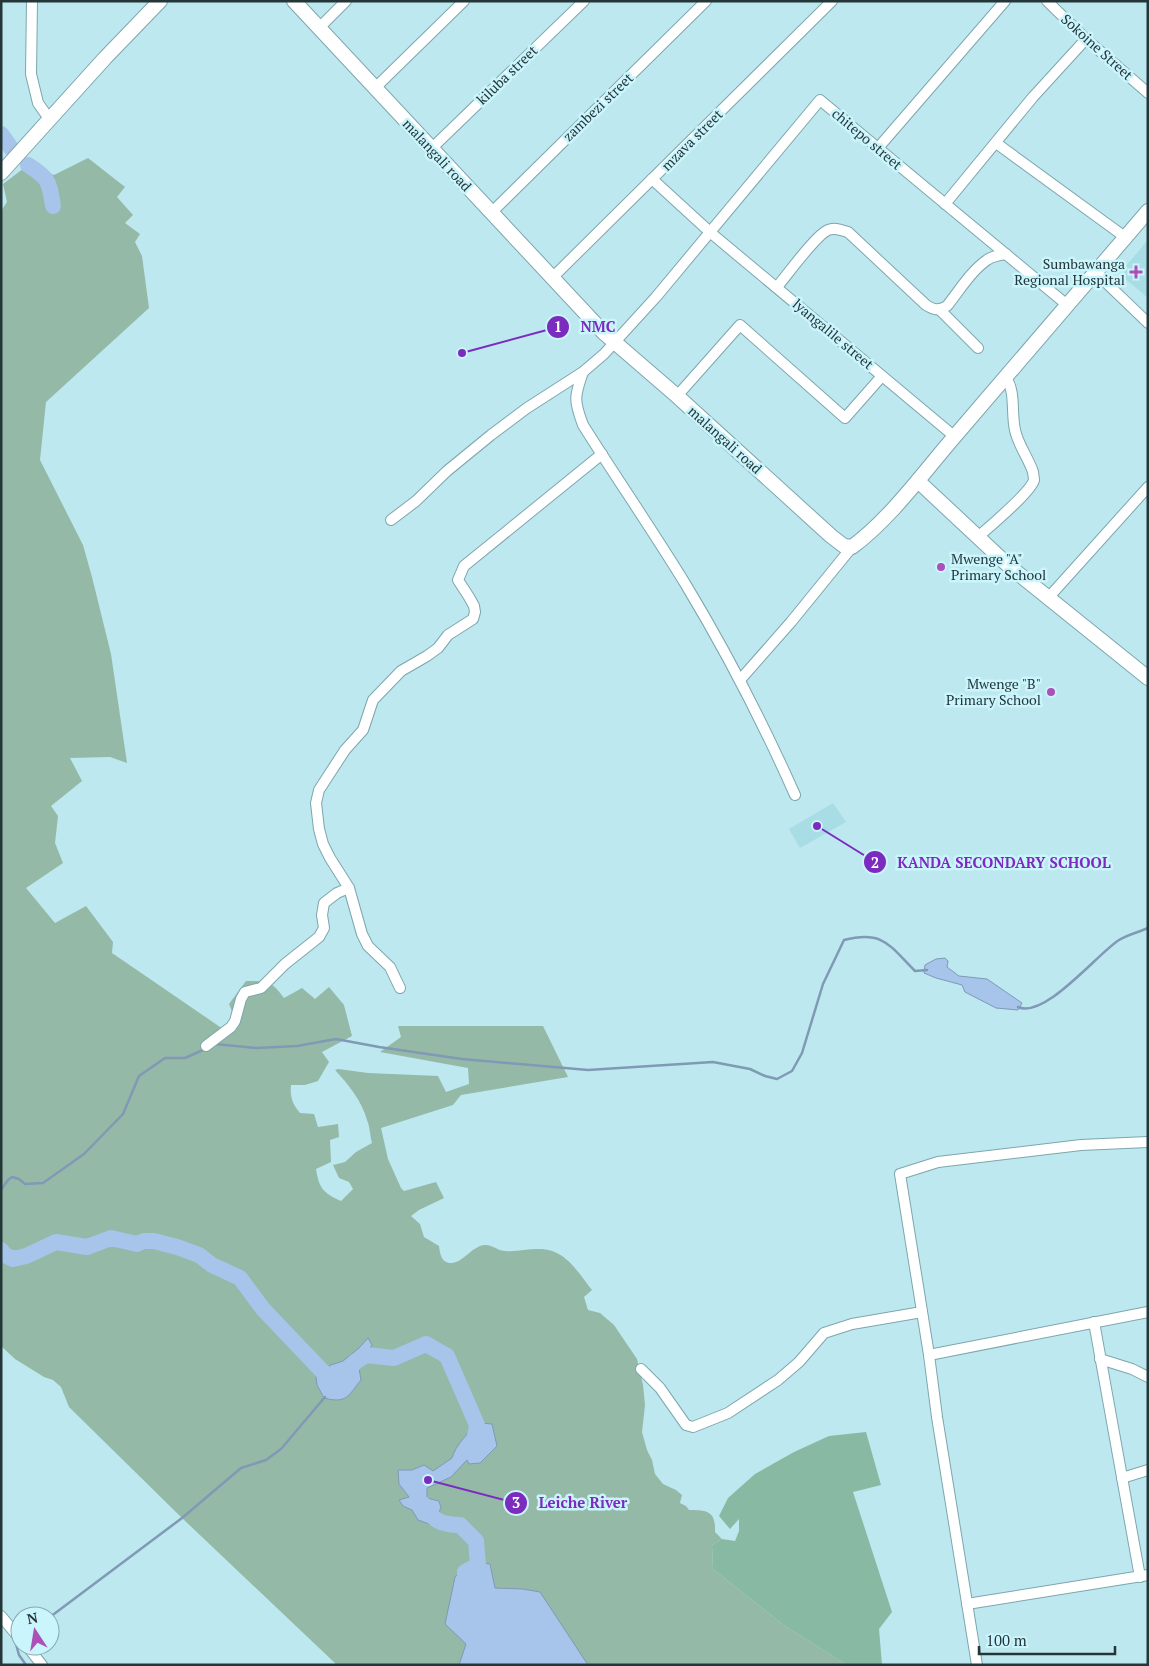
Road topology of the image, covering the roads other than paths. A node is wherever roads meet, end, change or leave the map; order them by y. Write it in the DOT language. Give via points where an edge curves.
graph roads {
  1 [pos="32,1"];
  2 [pos="160,1"];
  3 [pos="294,1"];
  4 [pos="346,1"];
  5 [pos="464,1"];
  6 [pos="584,1"];
  7 [pos="832,1"];
  8 [pos="1005,1"];
  9 [pos="1047,1"];
  10 [pos="705,2"];
  11 [pos="319,28"];
  12 [pos="1086,39"];
  13 [pos="375,88"];
  14 [pos="1148,93"];
  15 [pos="50,120"];
  16 [pos="996,142"];
  17 [pos="878,148"];
  18 [pos="431,149"];
  19 [pos="1,173"];
  20 [pos="652,179"];
  21 [pos="945,204"];
  22 [pos="1148,212"];
  23 [pos="491,213"];
  24 [pos="712,233"];
  25 [pos="1125,238"];
  26 [pos="1006,254"];
  27 [pos="1095,272"];
  28 [pos="552,278"];
  29 [pos="777,287"];
  30 [pos="1066,304"];
  31 [pos="940,310"];
  32 [pos="1148,323"];
  33 [pos="616,342"];
  34 [pos="978,348"];
  35 [pos="583,372"];
  36 [pos="882,376"];
  37 [pos="1006,378"];
  38 [pos="677,396"];
  39 [pos="954,436"];
  40 [pos="602,454"];
  41 [pos="918,480"];
  42 [pos="1148,487"];
  43 [pos="391,520"];
  44 [pos="978,538"];
  45 [pos="852,547"];
  46 [pos="1049,598"];
  47 [pos="1148,678"];
  48 [pos="740,680"];
  49 [pos="795,795"];
  50 [pos="349,888"];
  51 [pos="400,988"];
  52 [pos="206,1046"];
  53 [pos="1148,1142"];
  54 [pos="922,1312"];
  55 [pos="1148,1312"];
  56 [pos="1094,1322"];
  57 [pos="930,1356"];
  58 [pos="1100,1359"];
  59 [pos="641,1369"];
  60 [pos="1148,1377"];
  61 [pos="1148,1470"];
  62 [pos="1122,1478"];
  63 [pos="1144,1576"];
  64 [pos="967,1604"];
  65 [pos="1,1616"];
  66 [pos="10,1627"];
  67 [pos="976,1665"];
  1 -- 15 [label="street" via="31,74 38,102"];
  2 -- 15 [label="street"];
  3 -- 11 [label="street, malangali road"];
  4 -- 11 [label="street"];
  5 -- 13 [label="street"];
  6 -- 18 [label="street, kiluba street"];
  7 -- 20 [label="street, mzava street"];
  8 -- 17 [label="street"];
  9 -- 12 [label="street, Sokoine Street"];
  10 -- 23 [label="street, zambezi street"];
  11 -- 13 [label="street, malangali road"];
  12 -- 14 [label="street, Sokoine Street"];
  12 -- 16 [label="street"];
  13 -- 18 [label="street, malangali road"];
  15 -- 19 [label="street"];
  16 -- 21 [label="street"];
  16 -- 25 [label="street"];
  17 -- 21 [label="street, chitepo street"];
  17 -- 24 [label="street, chitepo street" via="822,97"];
  18 -- 23 [label="street, malangali road"];
  20 -- 24 [label="street, lyangalile street"];
  20 -- 28 [label="street, mzava street"];
  21 -- 26 [label="street, chitepo street"];
  22 -- 25 [label="street"];
  23 -- 28 [label="street, malangali road"];
  24 -- 29 [label="street, lyangalile street"];
  24 -- 33 [label="street, chitepo street"];
  25 -- 27 [label="street"];
  26 -- 30 [label="street, chitepo street"];
  26 -- 31 [label="street" via="988,259"];
  27 -- 30 [label="street"];
  27 -- 32 [label="street"];
  28 -- 33 [label="street, malangali road"];
  29 -- 31 [label="street" via="819,238 828,230 836,229 848,232 926,305"];
  29 -- 36 [label="street, lyangalile street"];
  30 -- 37 [label="street"];
  31 -- 34 [label="street"];
  33 -- 35 [label="street, chitepo street"];
  33 -- 38 [label="street, malangali road"];
  35 -- 40 [label="street" via="576,406 583,425"];
  35 -- 43 [label="street, chitepo street" via="490,435"];
  36 -- 38 [label="street" via="846,418 740,325"];
  36 -- 39 [label="street, lyangalile street"];
  37 -- 39 [label="street"];
  37 -- 44 [label="street" via="1012,390 1018,441 1034,473 1034,480 1028,490"];
  38 -- 45 [label="street, malangali road" via="831,536 844,546"];
  39 -- 41 [label="street"];
  40 -- 48 [label="street" via="682,579"];
  40 -- 50 [label="street" via="464,566 458,580 474,606 473,619 448,635 427,656 401,671 373,700 363,730 345,750 319,790 316,803 318,829 330,858"];
  41 -- 44 [label="street"];
  41 -- 45 [label="street" via="865,538"];
  42 -- 46 [label="street"];
  44 -- 46 [label="street"];
  45 -- 48 [label="street"];
  46 -- 47 [label="street"];
  48 -- 49 [label="street"];
  50 -- 51 [label="street" via="368,946 390,967"];
  50 -- 52 [label="street" via="324,903 324,928 319,937 284,964 261,988 246,992 240,999 231,1028"];
  53 -- 54 [label="street" via="938,1162 900,1174"];
  54 -- 57 [label="street"];
  54 -- 59 [label="street" via="852,1324 824,1333 799,1362 763,1391 728,1413 693,1427 686,1425 660,1388"];
  55 -- 56 [label="street"];
  56 -- 57 [label="street"];
  56 -- 58 [label="street"];
  57 -- 64 [label="street"];
  58 -- 60 [label="street"];
  58 -- 62 [label="street"];
  61 -- 62 [label="street"];
  62 -- 63 [label="street"];
  63 -- 64 [label="street"];
  64 -- 67 [label="street"];
  65 -- 66 [label="street"];
}
